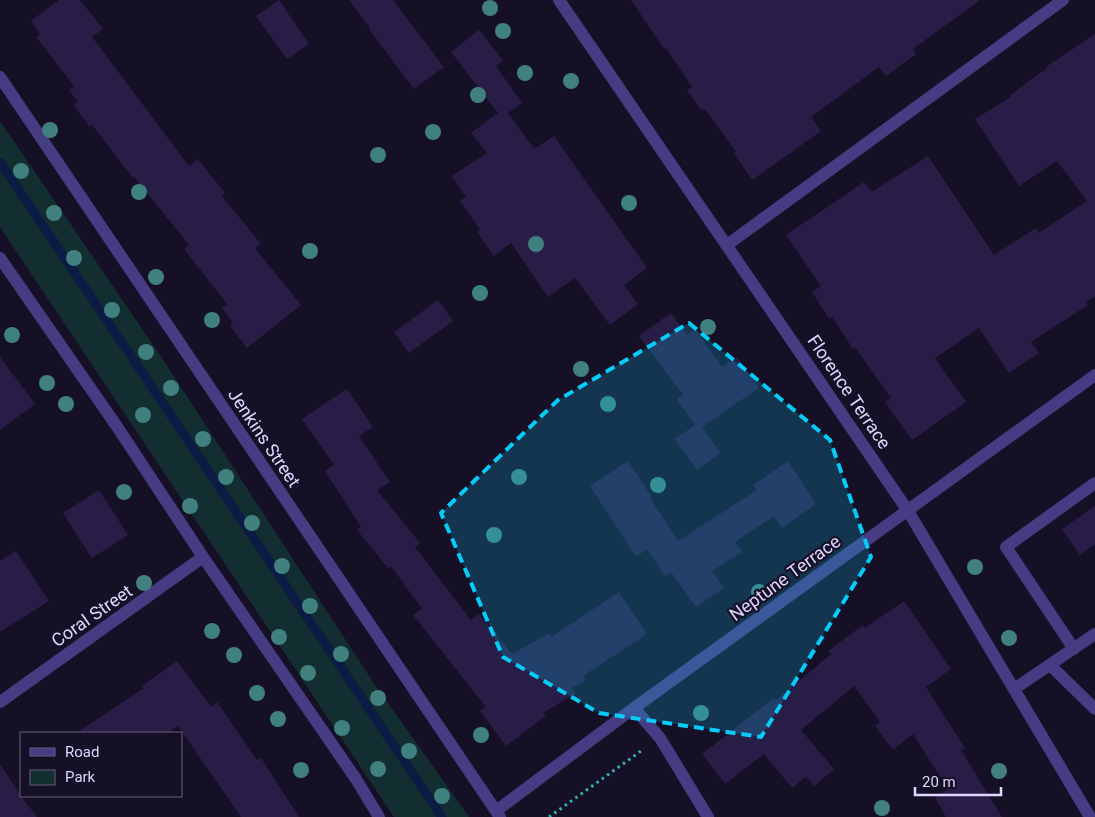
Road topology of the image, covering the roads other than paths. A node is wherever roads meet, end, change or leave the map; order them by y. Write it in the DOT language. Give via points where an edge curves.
graph roads {
  1 [pos="559,0"];
  2 [pos="1064,0"];
  3 [pos="0,77"];
  4 [pos="727,245"];
  5 [pos="0,258"];
  6 [pos="1095,375"];
  7 [pos="1095,483"];
  8 [pos="908,511"];
  9 [pos="203,558"];
  10 [pos="1095,634"];
  11 [pos="1074,649"];
  12 [pos="1050,665"];
  13 [pos="1014,689"];
  14 [pos="0,702"];
  15 [pos="634,708"];
  16 [pos="1095,709"];
  17 [pos="498,814"];
  18 [pos="380,817"];
  19 [pos="708,817"];
  20 [pos="1090,817"];
  1 -- 4 [label="street, Florence Terrace"];
  2 -- 4 [label="street"];
  3 -- 17 [label="street, Jenkins Street"];
  4 -- 8 [label="street, Florence Terrace"];
  5 -- 9 [label="street"];
  6 -- 8 [label="street, Neptune Terrace"];
  7 -- 11 [label="street" via="1006,547"];
  8 -- 13 [label="street, Florence Terrace"];
  8 -- 15 [label="street, Neptune Terrace"];
  9 -- 14 [label="street, Coral Street"];
  9 -- 18 [label="street"];
  10 -- 11 [label="street"];
  11 -- 12 [label="street"];
  12 -- 13 [label="street"];
  12 -- 16 [label="street"];
  13 -- 20 [label="street, Florence Terrace"];
  15 -- 17 [label="street, Neptune Terrace"];
  15 -- 19 [label="street" via="660,738"];
}
